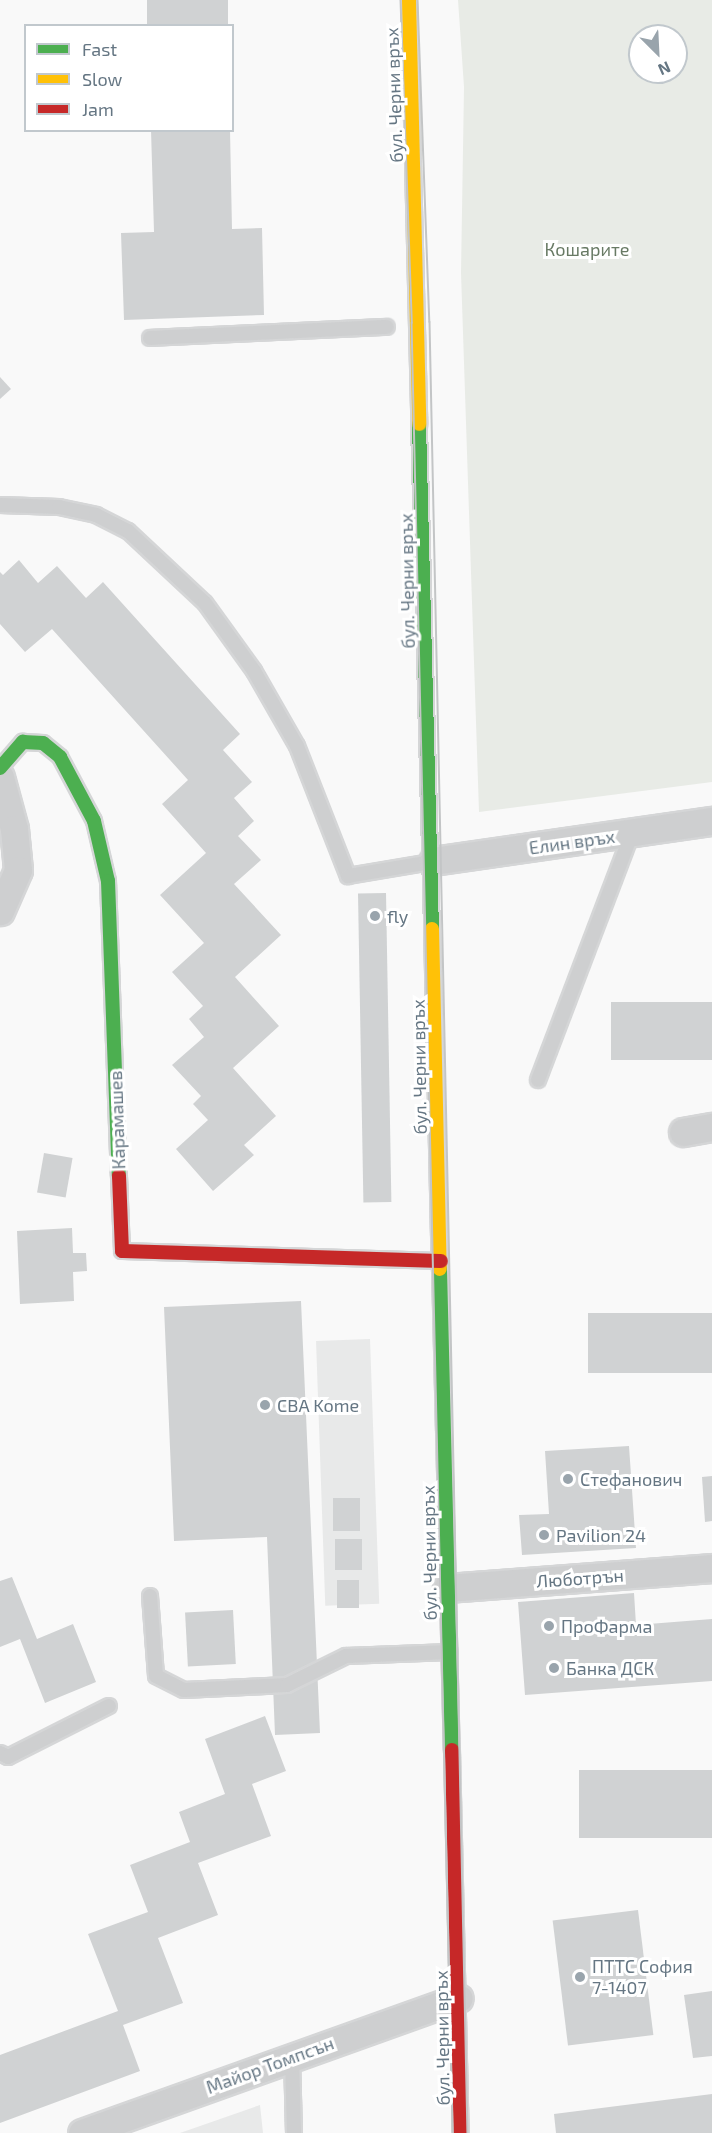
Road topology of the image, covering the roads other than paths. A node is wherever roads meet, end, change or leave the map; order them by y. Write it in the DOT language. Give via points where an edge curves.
graph roads {
  1 [pos="409,0"];
  2 [pos="387,327"];
  3 [pos="150,338"];
  4 [pos="0,505"];
  5 [pos="0,768"];
  6 [pos="0,777"];
  7 [pos="712,821"];
  8 [pos="632,833"];
  9 [pos="433,861"];
  10 [pos="0,911"];
  11 [pos="538,1080"];
  12 [pos="712,1127"];
  13 [pos="683,1132"];
  14 [pos="441,1261"];
  15 [pos="712,1568"];
  16 [pos="447,1588"];
  17 [pos="150,1596"];
  18 [pos="450,1652"];
  19 [pos="109,1706"];
  20 [pos="0,1753"];
  21 [pos="459,1998"];
  22 [pos="292,2057"];
  23 [pos="82,2133"];
  24 [pos="294,2133"];
  25 [pos="461,2133"];
  1 -- 9 [label="main road, бул. Черни връх"];
  2 -- 3 [label="lane"];
  4 -- 9 [label="lane" via="59,507 96,515 128,531 205,603 255,671 297,746 348,876"];
  5 -- 14 [label="main road, Карамашев" via="23,742 43,743 60,758 94,821 108,881 122,1251"];
  6 -- 10 [label="street" via="14,828 18,870"];
  7 -- 8 [label="street, Елин връх"];
  8 -- 9 [label="street, Елин връх"];
  8 -- 11 [label="lane"];
  9 -- 14 [label="main road, бул. Черни връх"];
  12 -- 13 [label="street"];
  14 -- 16 [label="main road, бул. Черни връх"];
  15 -- 16 [label="street, Люботрън"];
  16 -- 18 [label="main road, бул. Черни връх"];
  17 -- 18 [label="lane" via="156,1676 184,1690 287,1685 346,1656"];
  18 -- 21 [label="main road, бул. Черни връх"];
  19 -- 20 [label="lane" via="8,1757"];
  21 -- 22 [label="street, Майор Томпсън"];
  21 -- 25 [label="main road, бул. Черни връх"];
  22 -- 23 [label="street, Майор Томпсън"];
  22 -- 24 [label="lane"];
}
